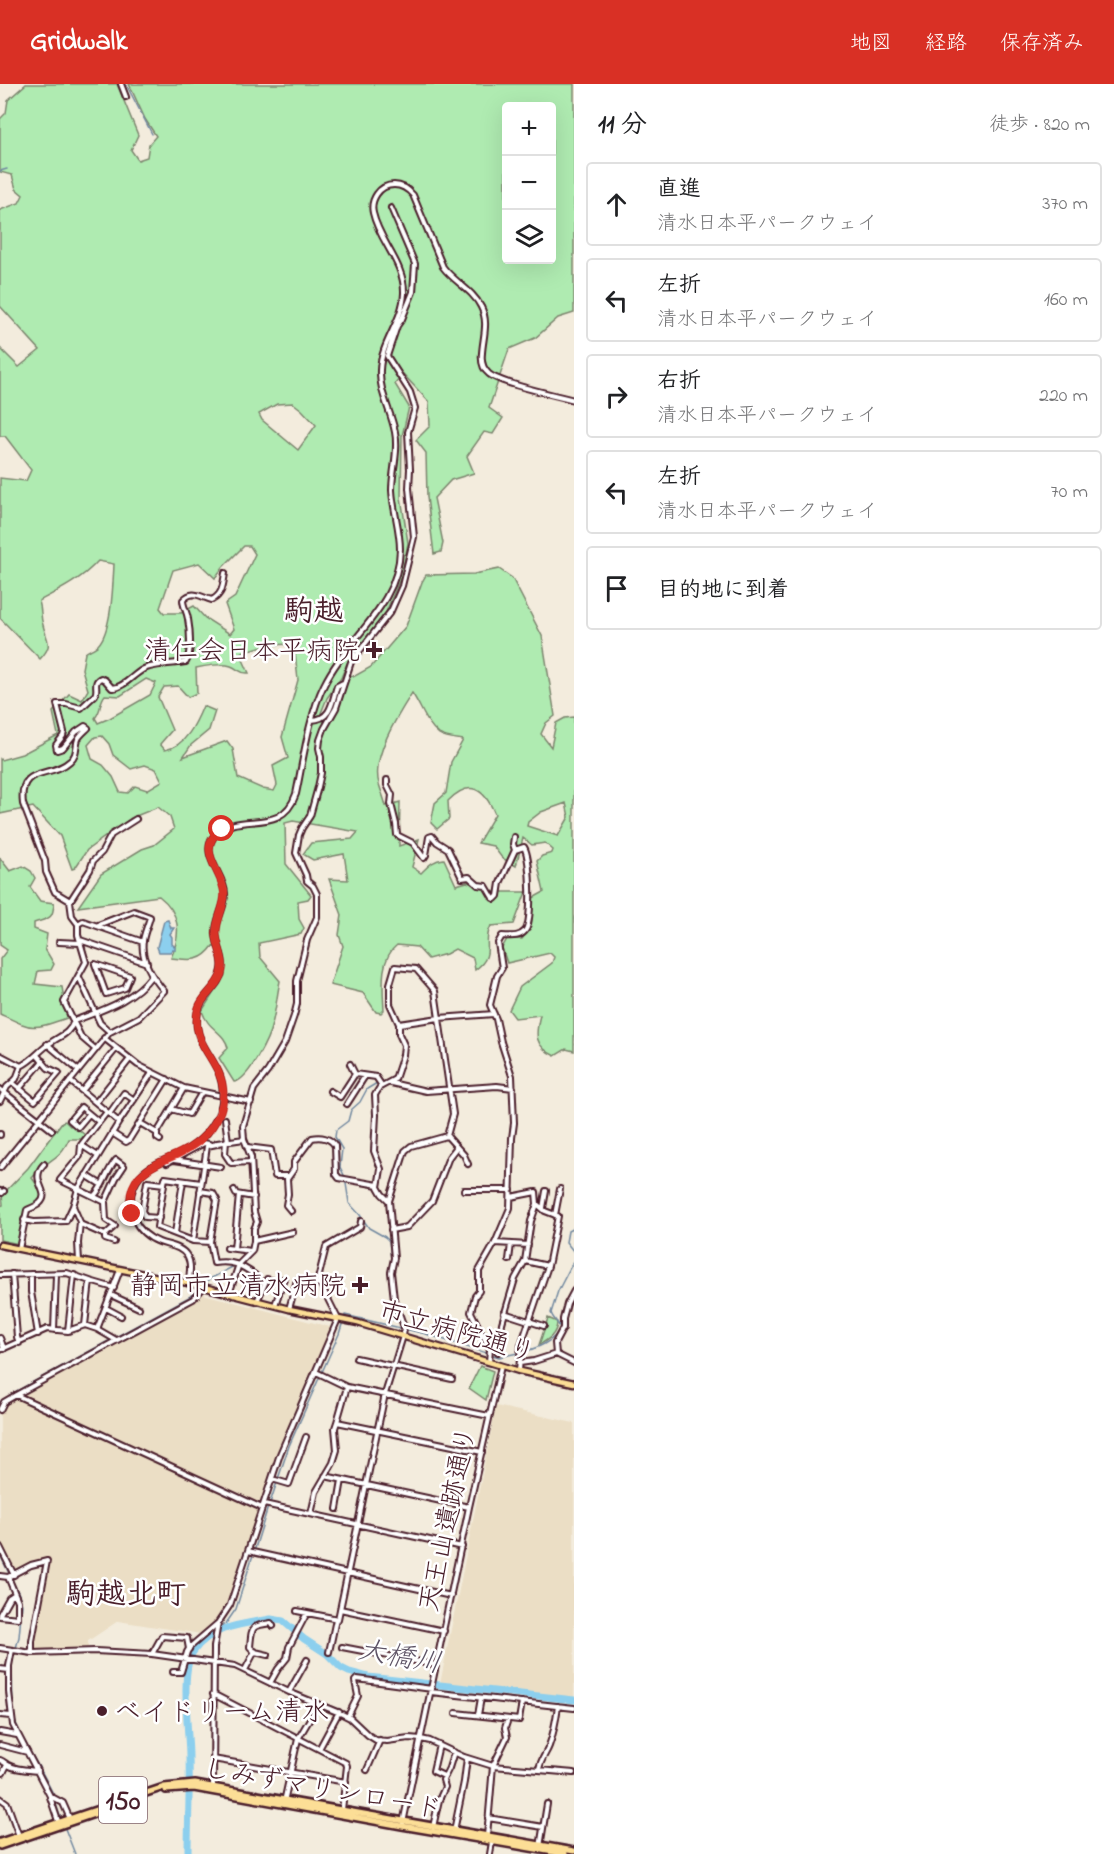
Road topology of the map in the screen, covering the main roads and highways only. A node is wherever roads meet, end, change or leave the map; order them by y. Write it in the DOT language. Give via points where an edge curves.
graph roads {
  1 [pos="0,1245"];
  2 [pos="574,1383"];
  3 [pos="403,1824"];
  4 [pos="19,1837"];
  5 [pos="0,1842"];
  6 [pos="0,1846"];
  7 [pos="539,1847"];
  8 [pos="574,1851"];
  9 [pos="566,1854"];
  1 -- 2 [label="main road, 市立病院通り" via="188,1283 338,1319"];
  3 -- 4 [label="highway, しみずマリンロード / 150" via="182,1786"];
  3 -- 7 [label="highway, しみずマリンロード / 150"];
  3 -- 7 [label="highway, しみずマリンロード / 150"];
  4 -- 5 [label="highway, しみずマリンロード / 150"];
  4 -- 6 [label="highway, しみずマリンロード / 150"];
  7 -- 8 [label="highway, しみずマリンロード / 150"];
  7 -- 9 [label="highway, しみずマリンロード / 150"];
}
